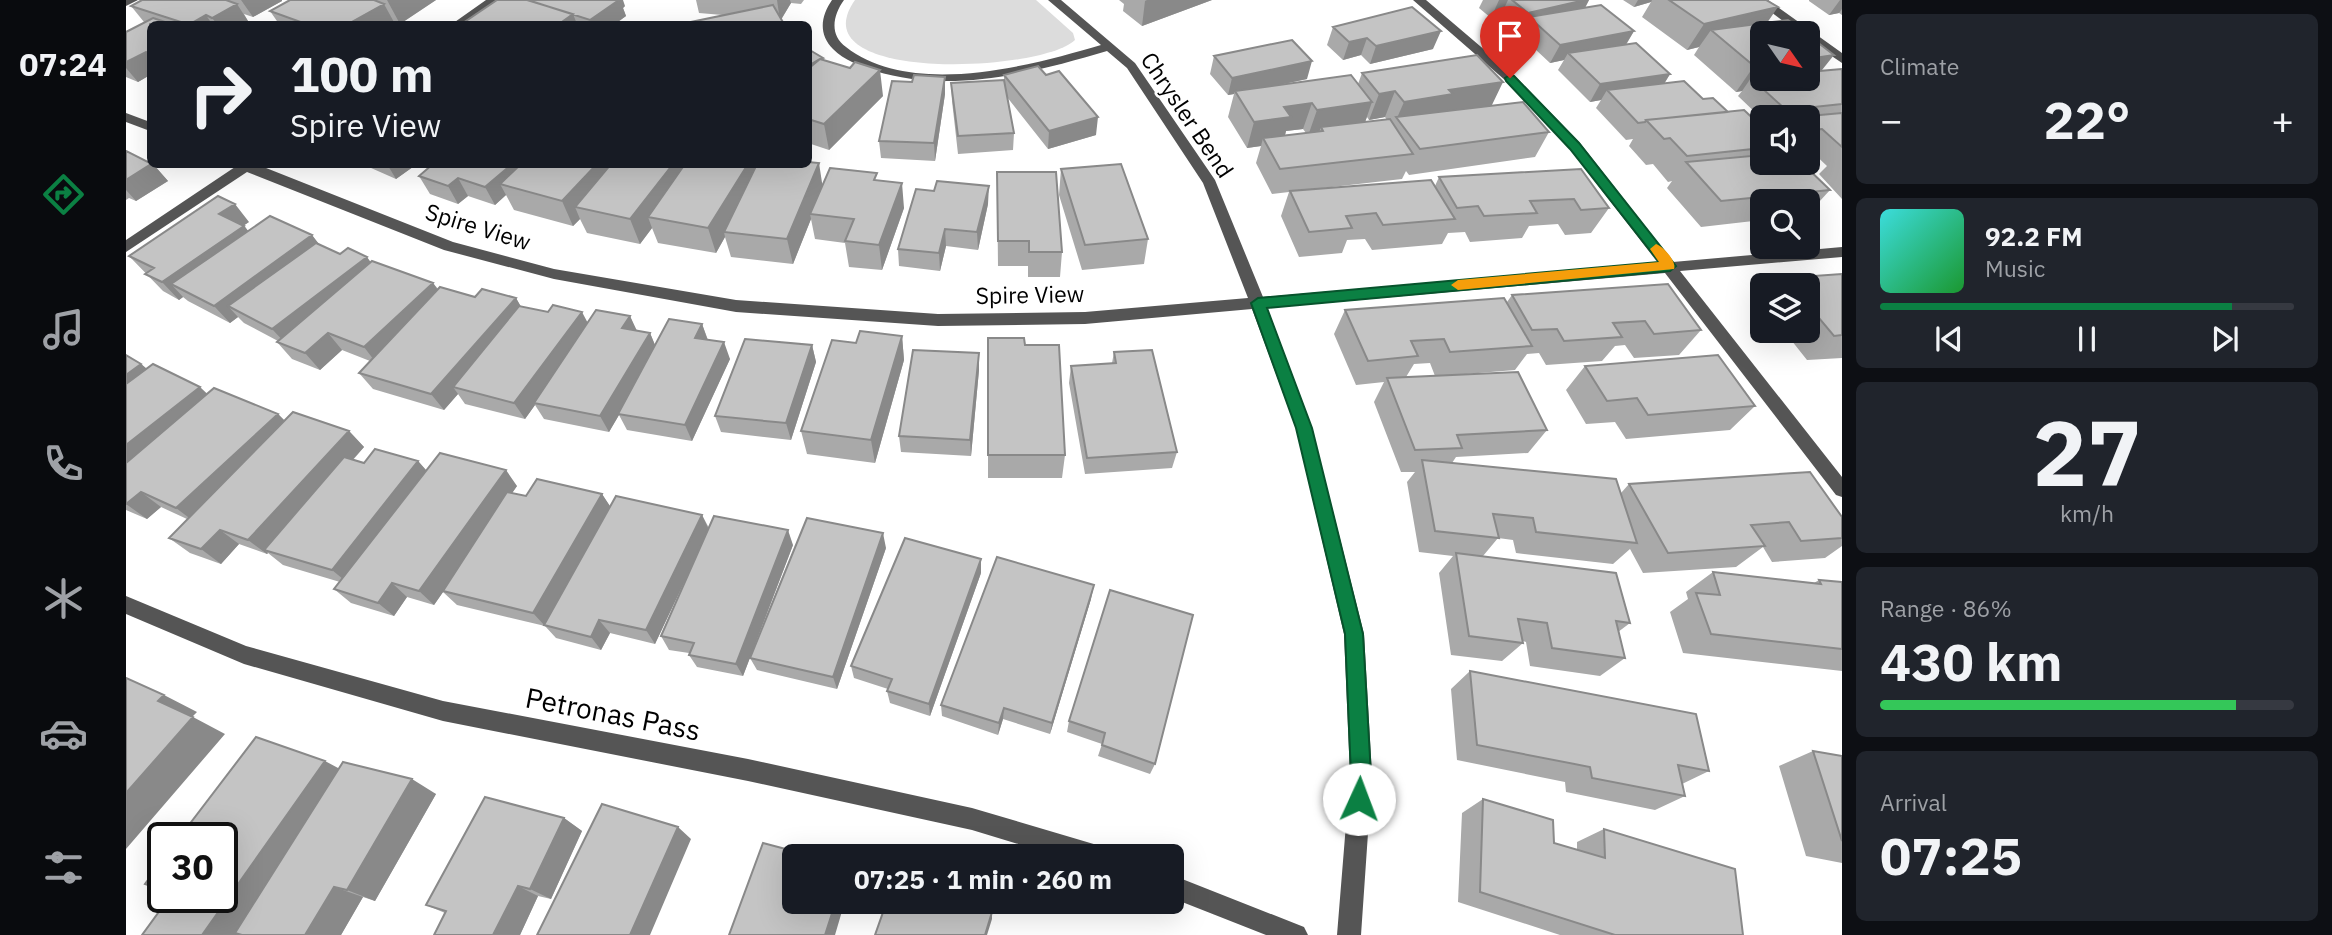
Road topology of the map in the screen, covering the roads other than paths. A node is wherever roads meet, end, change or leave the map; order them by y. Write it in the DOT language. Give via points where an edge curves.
graph roads {
  1 [pos="132,0"];
  2 [pos="494,0"];
  3 [pos="838,0"];
  4 [pos="1054,0"];
  5 [pos="1419,0"];
  6 [pos="1761,0"];
  7 [pos="126,3"];
  8 [pos="462,21"];
  9 [pos="1111,46"];
  10 [pos="1842,59"];
  11 [pos="126,117"];
  12 [pos="147,126"];
  13 [pos="241,168"];
  14 [pos="253,168"];
  15 [pos="126,247"];
  16 [pos="1842,252"];
  17 [pos="1670,266"];
  18 [pos="1258,303"];
  19 [pos="1842,490"];
  20 [pos="126,605"];
  21 [pos="1056,844"];
  22 [pos="1184,891"];
  23 [pos="1296,935"];
  24 [pos="1349,935"];
  1 -- 7 [label="street"];
  2 -- 8 [label="street"];
  3 -- 9 [label="street" via="827,18 837,46 853,58 904,74 1018,70"];
  4 -- 9 [label="street, Chrysler Bend"];
  5 -- 17 [label="street" via="1510,78 1575,146"];
  6 -- 10 [label="street"];
  9 -- 18 [label="street, Chrysler Bend" via="1131,66 1210,183"];
  11 -- 12 [label="street"];
  13 -- 15 [label="street"];
  14 -- 18 [label="street, Spire View" via="449,246 554,274 736,306 938,320 1085,318"];
  16 -- 17 [label="street, Spire View"];
  17 -- 18 [label="street, Spire View"];
  17 -- 19 [label="street"];
  18 -- 24 [label="street, Chrysler Bend" via="1304,428 1354,634 1361,775"];
  20 -- 21 [label="street, Petronas Pass" via="244,655 443,710 959,816"];
  22 -- 23 [label="street"];
}
